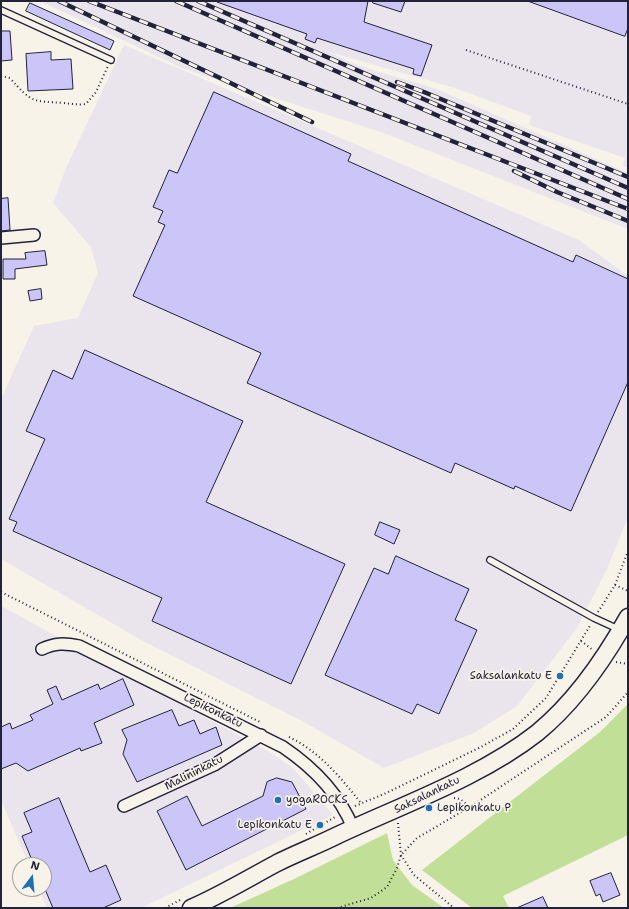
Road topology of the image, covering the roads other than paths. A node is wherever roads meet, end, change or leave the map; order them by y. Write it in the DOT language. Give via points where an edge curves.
graph roads {
  1 [pos="1,10"];
  2 [pos="111,60"];
  3 [pos="34,235"];
  4 [pos="1,238"];
  5 [pos="490,560"];
  6 [pos="624,624"];
  7 [pos="42,649"];
  8 [pos="261,735"];
  9 [pos="124,806"];
  10 [pos="353,828"];
  11 [pos="191,905"];
  1 -- 2 [label="lane"];
  3 -- 4 [label="street"];
  5 -- 6 [label="lane" via="594,618"];
  6 -- 10 [label="main road, Saksalankatu" via="604,657 574,697 537,732 509,753 462,778"];
  7 -- 8 [label="street, Lepikonkatu" via="55,643 79,646"];
  8 -- 9 [label="street, Malininkatu" via="214,765"];
  8 -- 10 [label="street, Lepikonkatu" via="302,759 321,778 346,810"];
  10 -- 11 [label="main road, Saksalankatu"];
}
